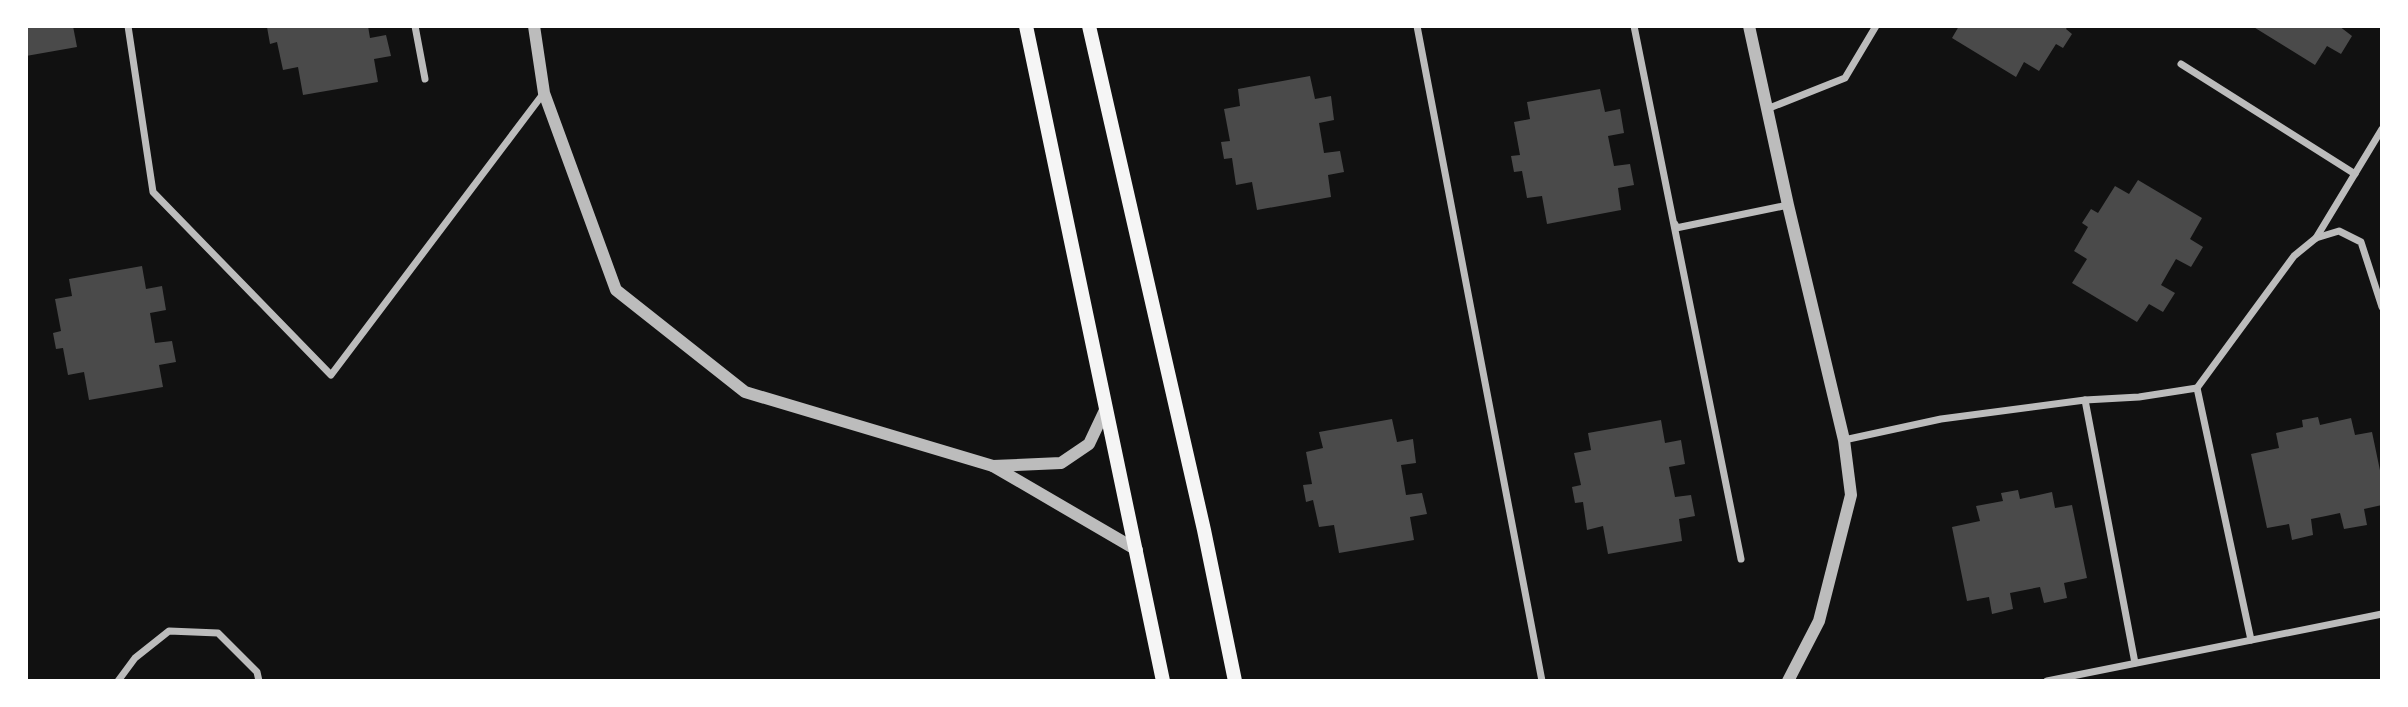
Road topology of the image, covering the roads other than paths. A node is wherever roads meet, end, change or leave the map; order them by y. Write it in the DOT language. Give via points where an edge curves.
graph roads {
  1 [pos="128,26"];
  2 [pos="415,26"];
  3 [pos="534,26"];
  4 [pos="1026,26"];
  5 [pos="1089,26"];
  6 [pos="1417,26"];
  7 [pos="1634,26"];
  8 [pos="1749,26"];
  9 [pos="1877,26"];
  10 [pos="2181,64"];
  11 [pos="425,79"];
  12 [pos="544,93"];
  13 [pos="1767,108"];
  14 [pos="2382,130"];
  15 [pos="2355,174"];
  16 [pos="1788,205"];
  17 [pos="2316,238"];
  18 [pos="2382,307"];
  19 [pos="2197,388"];
  20 [pos="2085,400"];
  21 [pos="1107,408"];
  22 [pos="1844,440"];
  23 [pos="993,466"];
  24 [pos="1137,550"];
  25 [pos="1741,559"];
  26 [pos="2382,614"];
  27 [pos="2251,640"];
  28 [pos="2135,663"];
  29 [pos="118,681"];
  30 [pos="259,681"];
  31 [pos="1163,681"];
  32 [pos="1235,681"];
  33 [pos="1542,681"];
  34 [pos="1788,681"];
  35 [pos="2047,681"];
  1 -- 12 [label="street" via="152,192 331,375"];
  2 -- 11 [label="street"];
  3 -- 12 [label="street"];
  4 -- 21 [label="main road"];
  5 -- 32 [label="main road"];
  6 -- 33 [label="street"];
  7 -- 16 [label="street" via="1676,228"];
  7 -- 25 [label="street"];
  8 -- 13 [label="street"];
  9 -- 13 [label="street" via="1844,78"];
  10 -- 15 [label="street"];
  12 -- 23 [label="street" via="615,290 745,392"];
  13 -- 16 [label="street"];
  14 -- 15 [label="street"];
  15 -- 17 [label="street"];
  16 -- 22 [label="street"];
  17 -- 18 [label="street" via="2339,231 2361,242"];
  17 -- 19 [label="street" via="2294,256"];
  19 -- 20 [label="street"];
  19 -- 27 [label="street"];
  20 -- 22 [label="street" via="1941,419"];
  20 -- 28 [label="street"];
  21 -- 23 [label="street" via="1089,444 1061,463"];
  21 -- 24 [label="main road"];
  22 -- 34 [label="street" via="1851,495 1819,621"];
  23 -- 24 [label="street"];
  24 -- 31 [label="main road"];
  26 -- 27 [label="street"];
  27 -- 28 [label="street"];
  28 -- 35 [label="street"];
  29 -- 30 [label="street" via="135,658 169,631 218,633 257,672"];
}
